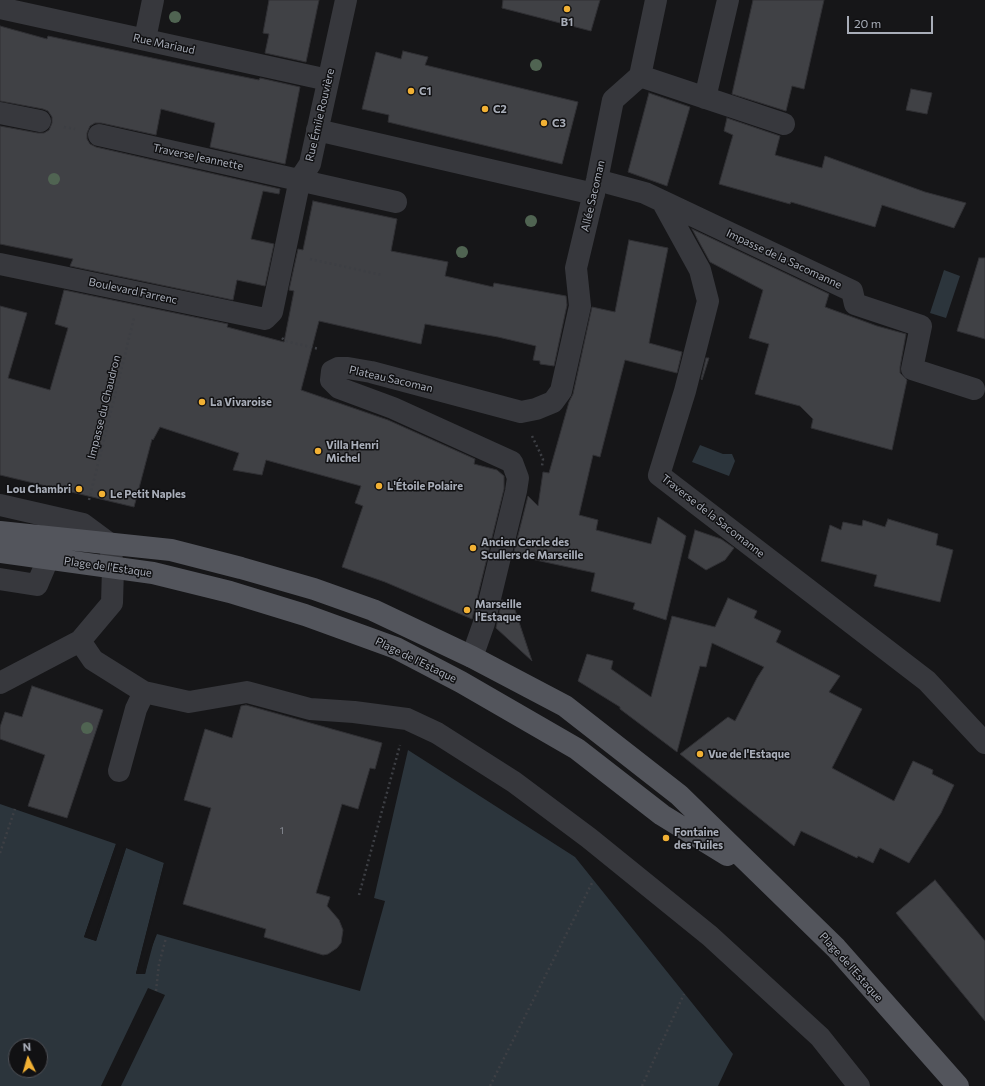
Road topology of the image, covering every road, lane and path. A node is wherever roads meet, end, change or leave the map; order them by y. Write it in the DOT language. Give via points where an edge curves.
graph roads {
  1 [pos="153,0"];
  2 [pos="346,0"];
  3 [pos="656,0"];
  4 [pos="728,0"];
  5 [pos="0,8"];
  6 [pos="145,39"];
  7 [pos="640,76"];
  8 [pos="328,80"];
  9 [pos="705,98"];
  10 [pos="0,113"];
  11 [pos="40,121"];
  12 [pos="784,124"];
  13 [pos="317,130"];
  14 [pos="99,135"];
  15 [pos="300,179"];
  16 [pos="596,187"];
  17 [pos="662,201"];
  18 [pos="396,202"];
  19 [pos="284,253"];
  20 [pos="0,264"];
  21 [pos="382,276"];
  22 [pos="140,293"];
  23 [pos="265,319"];
  24 [pos="321,350"];
  25 [pos="974,389"];
  26 [pos="553,402"];
  27 [pos="0,505"];
  28 [pos="83,524"];
  29 [pos="0,532"];
  30 [pos="110,544"];
  31 [pos="0,552"];
  32 [pos="48,559"];
  33 [pos="113,568"];
  34 [pos="0,579"];
  35 [pos="80,642"];
  36 [pos="472,657"];
  37 [pos="461,682"];
  38 [pos="0,683"];
  39 [pos="144,692"];
  40 [pos="407,719"];
  41 [pos="985,744"];
  42 [pos="119,771"];
  43 [pos="15,810"];
  44 [pos="0,853"];
  45 [pos="762,877"];
  46 [pos="593,881"];
  47 [pos="359,895"];
  48 [pos="166,938"];
  49 [pos="156,991"];
  50 [pos="684,994"];
  51 [pos="935,1061"];
  52 [pos="490,1086"];
  53 [pos="642,1086"];
  54 [pos="859,1086"];
  55 [pos="947,1086"];
  56 [pos="958,1086"];
  1 -- 6 [label="street"];
  2 -- 8 [label="street, Rue Émile Rouvière"];
  3 -- 7 [label="street"];
  4 -- 9 [label="street"];
  5 -- 6 [label="street, Rue Mariaud"];
  6 -- 8 [label="street, Rue Mariaud"];
  7 -- 9 [label="street"];
  7 -- 16 [label="street, Allée Sacoman" via="612,100"];
  8 -- 13 [label="street, Rue Émile Rouvière"];
  9 -- 12 [label="street"];
  10 -- 11 [label="street"];
  11 -- 14 [label="path"];
  13 -- 15 [label="street, Rue Émile Rouvière" via="310,164"];
  13 -- 16 [label="street"];
  14 -- 15 [label="street, Traverse Jeannette"];
  15 -- 18 [label="street, Traverse Jeannette"];
  15 -- 19 [label="street, Rue Émile Rouvière"];
  16 -- 17 [label="street" via="645,193"];
  16 -- 26 [label="street, Allée Sacoman" via="576,268 580,306 561,391"];
  17 -- 25 [label="street, Impasse de la Sacomanne" via="852,291 855,304 922,326 912,369"];
  17 -- 41 [label="street, Traverse de la Sacomanne" via="700,270 708,301 685,391 659,475 927,681"];
  19 -- 21 [label="path"];
  19 -- 23 [label="street, Rue Émile Rouvière" via="272,312"];
  20 -- 22 [label="street, Boulevard Farrenc"];
  22 -- 23 [label="street, Boulevard Farrenc"];
  22 -- 28 [label="path, Impasse du Chaudron"];
  23 -- 24 [label="path" via="284,341"];
  26 -- 36 [label="street, Plateau Sacoman" via="521,412 371,372 348,368 332,371 331,380 339,388 393,408 512,462 518,478 484,623"];
  27 -- 28 [label="street"];
  28 -- 30 [label="street"];
  29 -- 30 [label="main road, Plage de l'Estaque"];
  30 -- 33 [label="street"];
  30 -- 36 [label="main road, Plage de l'Estaque" via="171,550 314,589 373,610"];
  31 -- 32 [label="main road, Plage de l'Estaque"];
  32 -- 33 [label="main road, Plage de l'Estaque"];
  32 -- 34 [label="street" via="37,585"];
  33 -- 35 [label="street" via="112,603"];
  33 -- 37 [label="main road, Plage de l'Estaque" via="153,573 199,584 305,614 396,648"];
  35 -- 38 [label="street"];
  35 -- 39 [label="street" via="93,660"];
  36 -- 37 [label="main road"];
  36 -- 45 [label="main road, Plage de l'Estaque" via="565,706 679,795"];
  37 -- 45 [label="main road, Plage de l'Estaque" via="578,749 662,815"];
  39 -- 40 [label="street" via="189,702 247,692 310,709"];
  39 -- 42 [label="street" via="136,709"];
  40 -- 47 [label="path"];
  40 -- 54 [label="street" via="437,733 514,782 590,838 710,936 820,1037"];
  43 -- 44 [label="path"];
  45 -- 51 [label="main road, Plage de l'Estaque" via="836,948"];
  46 -- 52 [label="path"];
  48 -- 49 [label="path" via="159,964"];
  50 -- 53 [label="path"];
  51 -- 55 [label="main road, Plage de l'Estaque"];
  51 -- 56 [label="main road, Plage de l'Estaque"];
}
